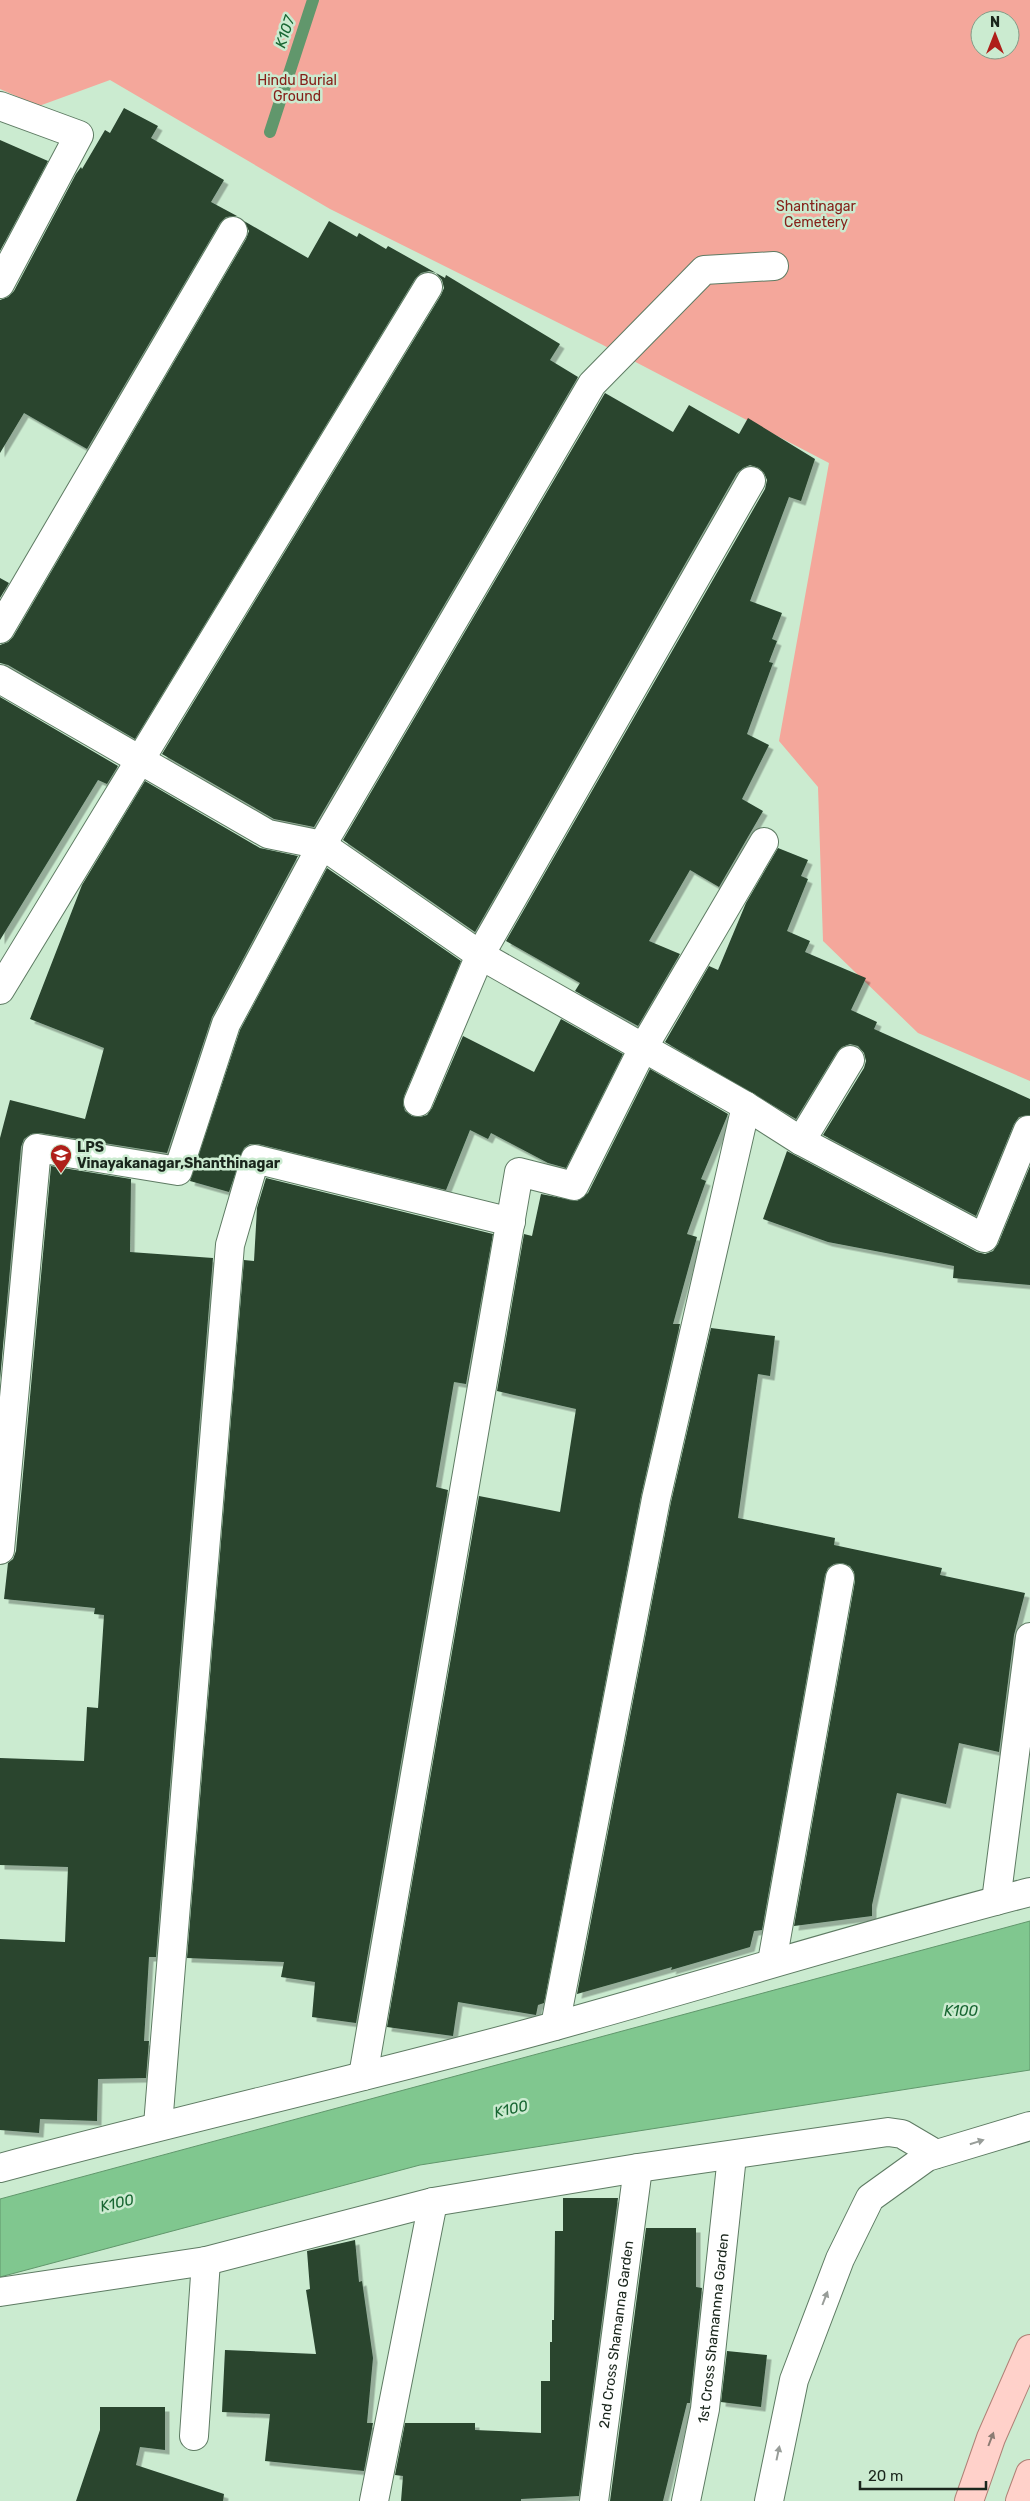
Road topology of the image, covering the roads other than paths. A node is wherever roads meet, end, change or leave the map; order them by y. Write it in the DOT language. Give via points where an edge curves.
graph roads {
  1 [pos="0,106"];
  2 [pos="233,231"];
  3 [pos="774,266"];
  4 [pos="0,284"];
  5 [pos="428,287"];
  6 [pos="750,481"];
  7 [pos="0,629"];
  8 [pos="0,679"];
  9 [pos="140,760"];
  10 [pos="764,842"];
  11 [pos="322,846"];
  12 [pos="480,955"];
  13 [pos="0,990"];
  14 [pos="643,1048"];
  15 [pos="850,1060"];
  16 [pos="418,1102"];
  17 [pos="746,1106"];
  18 [pos="1028,1130"];
  19 [pos="801,1141"];
  20 [pos="511,1222"];
  21 [pos="0,1550"];
  22 [pos="840,1578"];
  23 [pos="1030,1637"];
  24 [pos="1030,1892"];
  25 [pos="996,1901"];
  26 [pos="772,1962"];
  27 [pos="555,2026"];
  28 [pos="362,2076"];
  29 [pos="158,2125"];
  30 [pos="1030,2126"];
  31 [pos="936,2154"];
  32 [pos="732,2156"];
  33 [pos="0,2168"];
  34 [pos="638,2168"];
  35 [pos="433,2202"];
  36 [pos="206,2261"];
  37 [pos="0,2292"];
  38 [pos="1030,2349"];
  39 [pos="194,2436"];
  40 [pos="1030,2474"];
  41 [pos="374,2501"];
  42 [pos="594,2501"];
  43 [pos="686,2501"];
  44 [pos="769,2501"];
  45 [pos="969,2501"];
  46 [pos="1020,2501"];
  1 -- 4 [label="street" via="79,135"];
  2 -- 7 [label="street"];
  3 -- 11 [label="street" via="704,270 592,384"];
  5 -- 9 [label="street"];
  6 -- 12 [label="street"];
  8 -- 9 [label="street"];
  9 -- 11 [label="street" via="268,834"];
  9 -- 13 [label="street"];
  10 -- 14 [label="street"];
  11 -- 12 [label="street"];
  11 -- 21 [label="street" via="226,1024 178,1171 36,1148"];
  12 -- 14 [label="street"];
  12 -- 16 [label="street"];
  14 -- 17 [label="street"];
  14 -- 20 [label="street" via="574,1186 519,1172"];
  15 -- 19 [label="street"];
  17 -- 19 [label="street"];
  17 -- 27 [label="street" via="656,1499"];
  18 -- 19 [label="street" via="984,1238"];
  20 -- 28 [label="street"];
  20 -- 29 [label="street" via="255,1159 230,1245"];
  22 -- 26 [label="street"];
  23 -- 25 [label="street"];
  24 -- 25 [label="street"];
  25 -- 26 [label="street"];
  26 -- 27 [label="street"];
  27 -- 28 [label="street"];
  28 -- 29 [label="street"];
  29 -- 33 [label="street"];
  31 -- 30 [label="street, one-way"];
  31 -- 32 [label="street" via="902,2134 888,2132"];
  44 -- 31 [label="street, one-way" via="794,2380 840,2259 870,2198"];
  32 -- 34 [label="street"];
  32 -- 43 [label="street, 1st Cross Shamannna Garden" via="705,2409"];
  34 -- 35 [label="street"];
  34 -- 42 [label="street, 2nd Cross Shamanna Garden"];
  35 -- 36 [label="street"];
  35 -- 41 [label="street"];
  36 -- 37 [label="street"];
  36 -- 39 [label="street"];
  45 -- 38 [label="main road, one-way" via="991,2438"];
  40 -- 46 [label="main road"];
}
